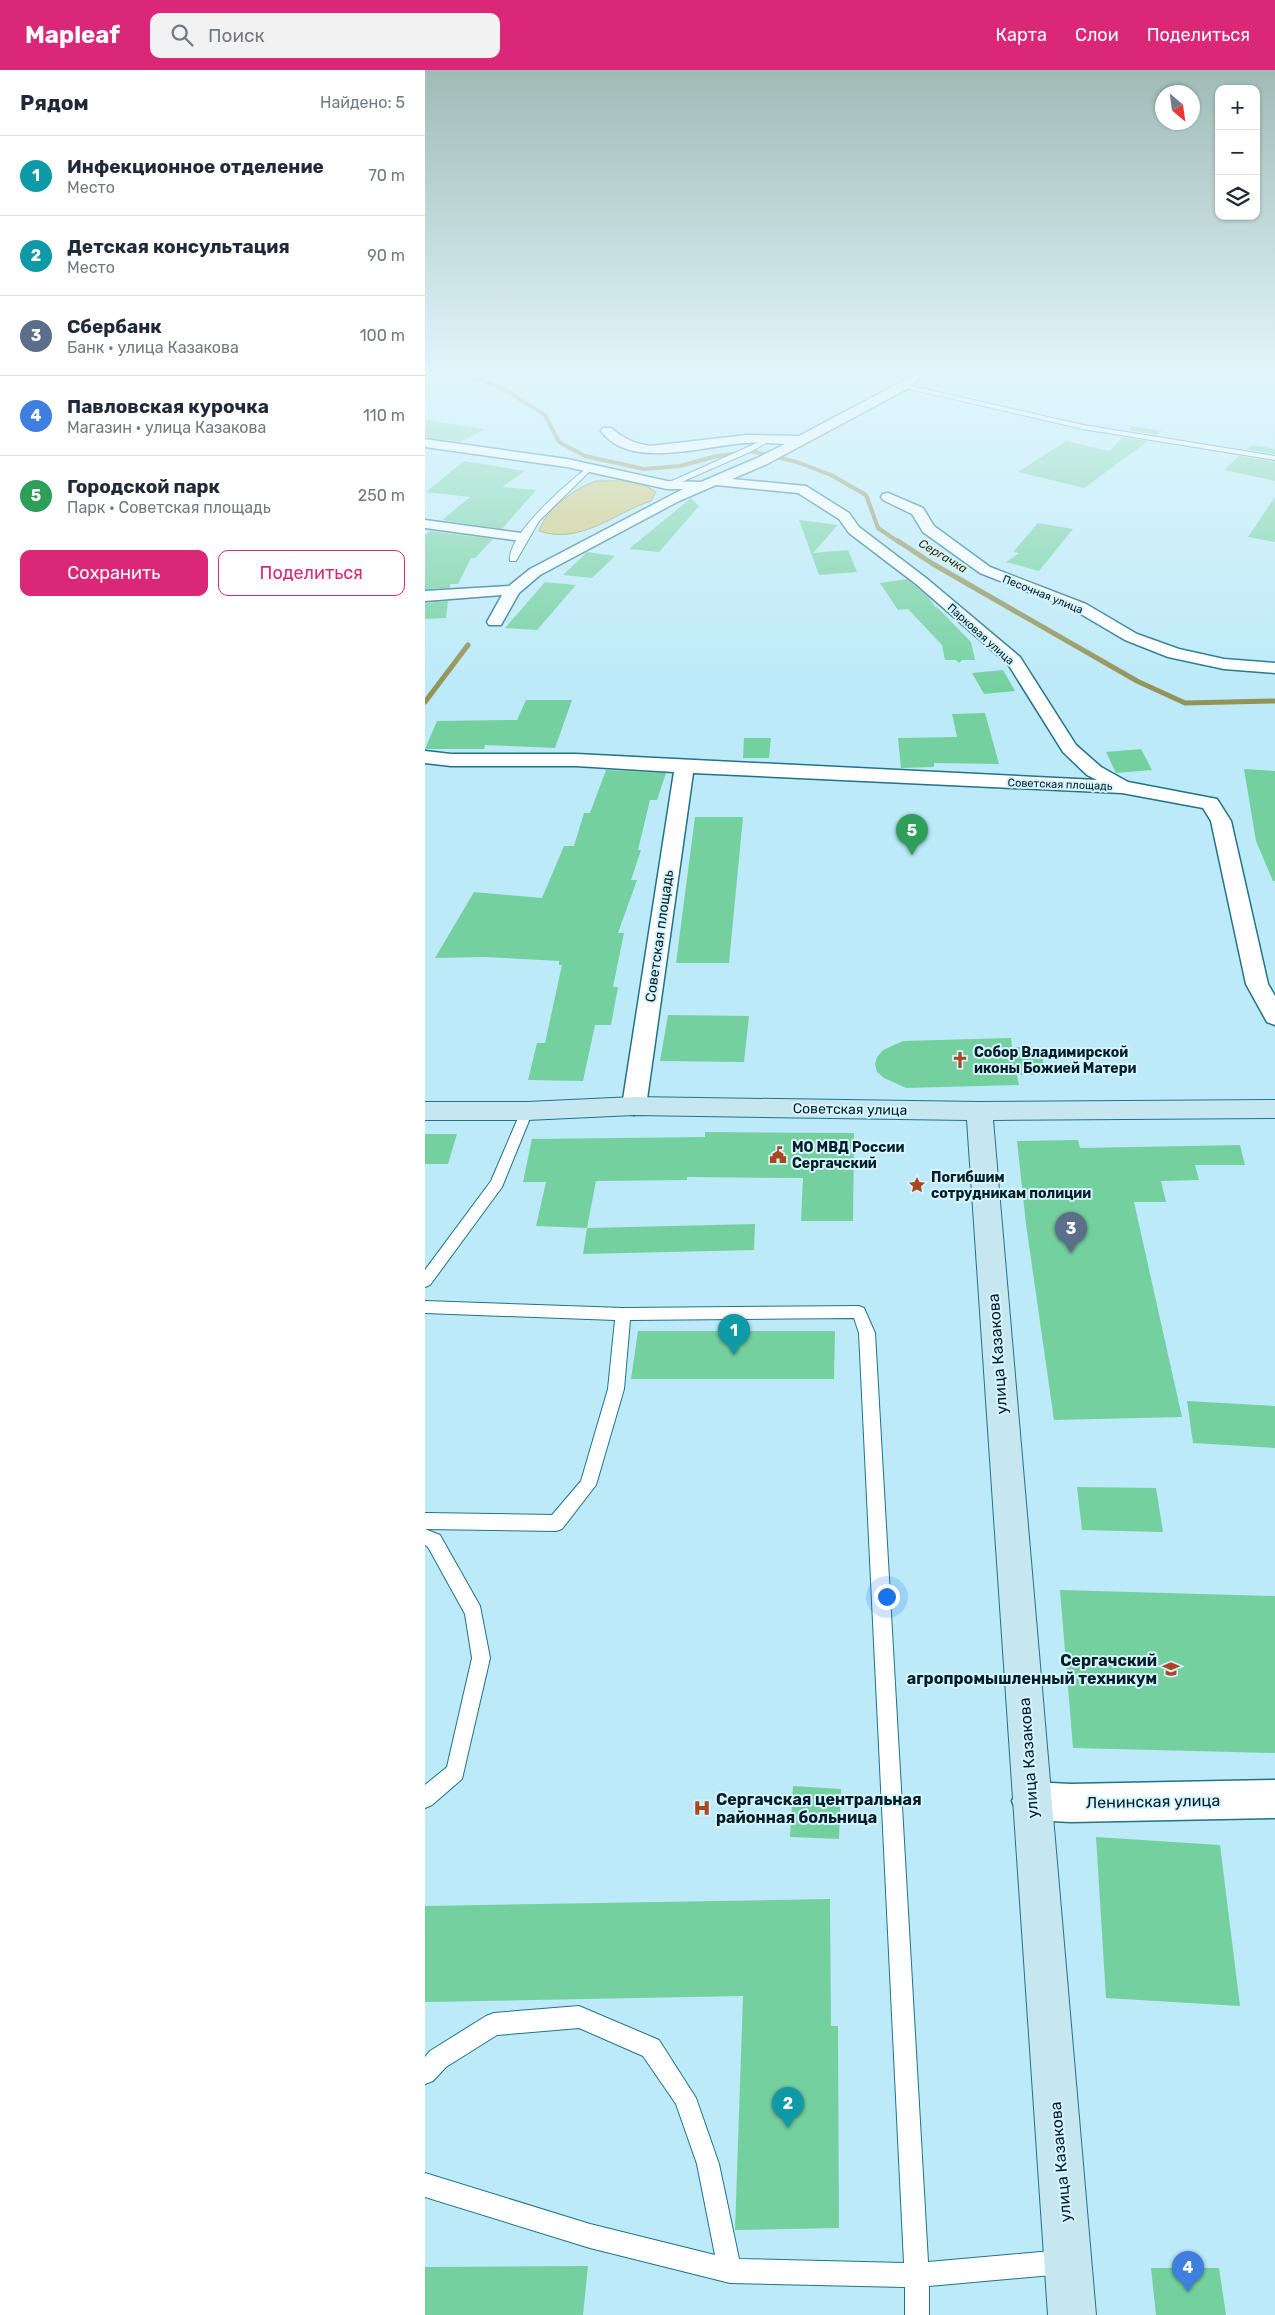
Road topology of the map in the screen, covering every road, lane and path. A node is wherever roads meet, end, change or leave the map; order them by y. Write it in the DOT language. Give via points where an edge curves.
graph roads {
  1 [pos="579,478"];
  2 [pos="634,478"];
  3 [pos="684,478"];
  4 [pos="721,478"];
  5 [pos="708,483"];
  6 [pos="667,485"];
  7 [pos="888,497"];
  8 [pos="425,524"];
  9 [pos="521,537"];
  10 [pos="513,559"];
  11 [pos="513,590"];
  12 [pos="425,596"];
  13 [pos="495,622"];
  14 [pos="1275,668"];
  15 [pos="425,757"];
  16 [pos="684,767"];
  17 [pos="1121,787"];
  18 [pos="1275,1016"];
  19 [pos="634,1106"];
  20 [pos="1275,1110"];
  21 [pos="425,1111"];
  22 [pos="527,1111"];
  23 [pos="979,1111"];
  24 [pos="425,1281"];
  25 [pos="425,1307"];
  26 [pos="623,1314"];
  27 [pos="425,1521"];
  28 [pos="425,1537"];
  29 [pos="425,1798"];
  30 [pos="1275,1799"];
  31 [pos="1031,1801"];
  32 [pos="425,2073"];
  33 [pos="425,2185"];
  34 [pos="1068,2261"];
  35 [pos="730,2271"];
  36 [pos="917,2275"];
  37 [pos="917,2315"];
  38 [pos="1072,2315"];
  1 -- 9 [label="lane" via="542,510"];
  2 -- 6 [label="street"];
  3 -- 6 [label="lane"];
  4 -- 5 [label="street"];
  5 -- 6 [label="street"];
  5 -- 11 [label="street" via="535,572"];
  5 -- 17 [label="street, Парковая улица" via="801,489 844,516 854,530 921,581 1014,661 1069,748 1094,771"];
  7 -- 14 [label="street, Песочная улица" via="918,511 928,529 985,570 1080,607 1131,637 1199,659"];
  8 -- 9 [label="street"];
  9 -- 10 [label="lane"];
  11 -- 12 [label="street"];
  11 -- 13 [label="street"];
  15 -- 16 [label="street, Советская площадь" via="576,760"];
  16 -- 17 [label="street, Советская площадь"];
  16 -- 19 [label="street, Советская площадь"];
  17 -- 18 [label="street, Советская площадь" via="1210,803 1221,821 1257,984"];
  19 -- 22 [label="main road, Советская улица"];
  19 -- 23 [label="main road, Советская улица"];
  20 -- 23 [label="main road, Советская улица"];
  21 -- 22 [label="main road, Советская улица"];
  22 -- 24 [label="lane" via="497,1183"];
  23 -- 31 [label="main road, улица Казакова"];
  25 -- 26 [label="lane"];
  26 -- 27 [label="lane" via="615,1389 588,1484 556,1523"];
  26 -- 36 [label="lane" via="859,1312 867,1333"];
  28 -- 29 [label="lane" via="434,1540 473,1612 481,1658 455,1772"];
  30 -- 31 [label="street, Ленинская улица"];
  31 -- 34 [label="main road, улица Казакова"];
  32 -- 35 [label="lane" via="438,2059 494,2024 579,2017 651,2048 685,2098 708,2164"];
  33 -- 35 [label="lane" via="590,2236"];
  34 -- 36 [label="lane"];
  34 -- 38 [label="main road, улица Казакова"];
  35 -- 36 [label="lane"];
  36 -- 37 [label="lane"];
}
